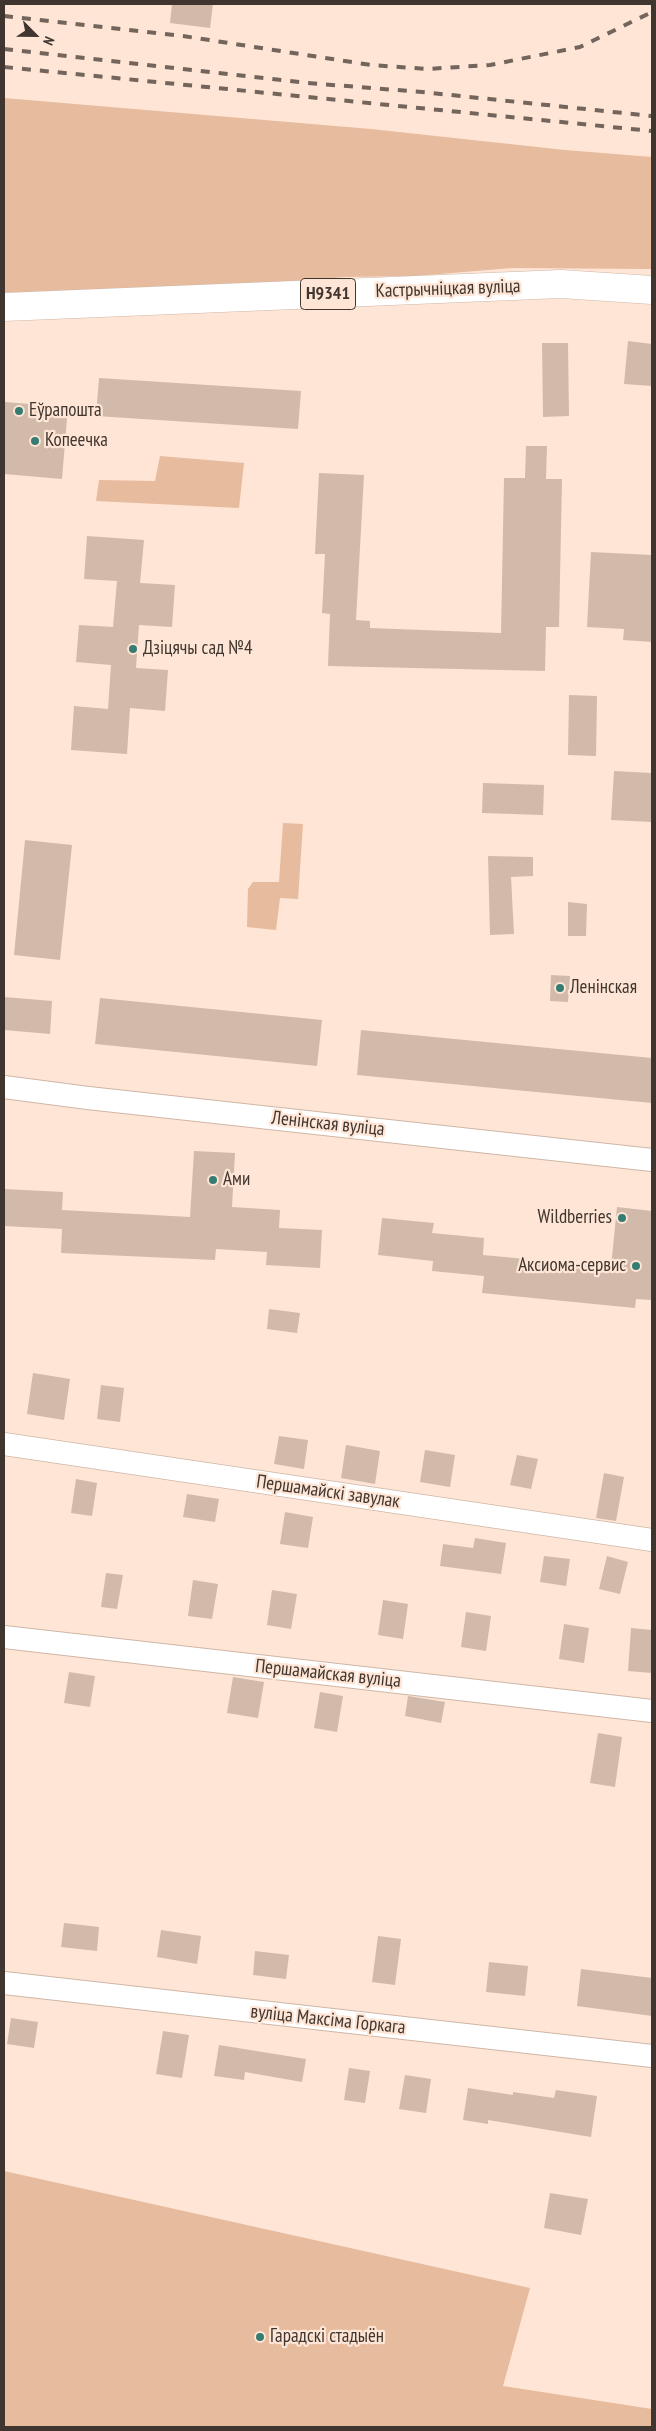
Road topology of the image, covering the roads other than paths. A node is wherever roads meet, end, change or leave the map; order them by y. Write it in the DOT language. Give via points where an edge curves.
graph roads {
  1 [pos="652,290"];
  2 [pos="4,307"];
  3 [pos="4,1087"];
  4 [pos="652,1160"];
  5 [pos="4,1444"];
  6 [pos="652,1540"];
  7 [pos="4,1637"];
  8 [pos="652,1710"];
  9 [pos="4,1983"];
  10 [pos="652,2056"];
  1 -- 2 [label="main road, Кастрычніцкая вуліца / Н9341" via="561,284"];
  3 -- 4 [label="street, Ленінская вуліца"];
  5 -- 6 [label="street, Першамайскі завулак"];
  7 -- 8 [label="street, Першамайская вуліца"];
  9 -- 10 [label="street, вуліца Максіма Горкага"];
}
